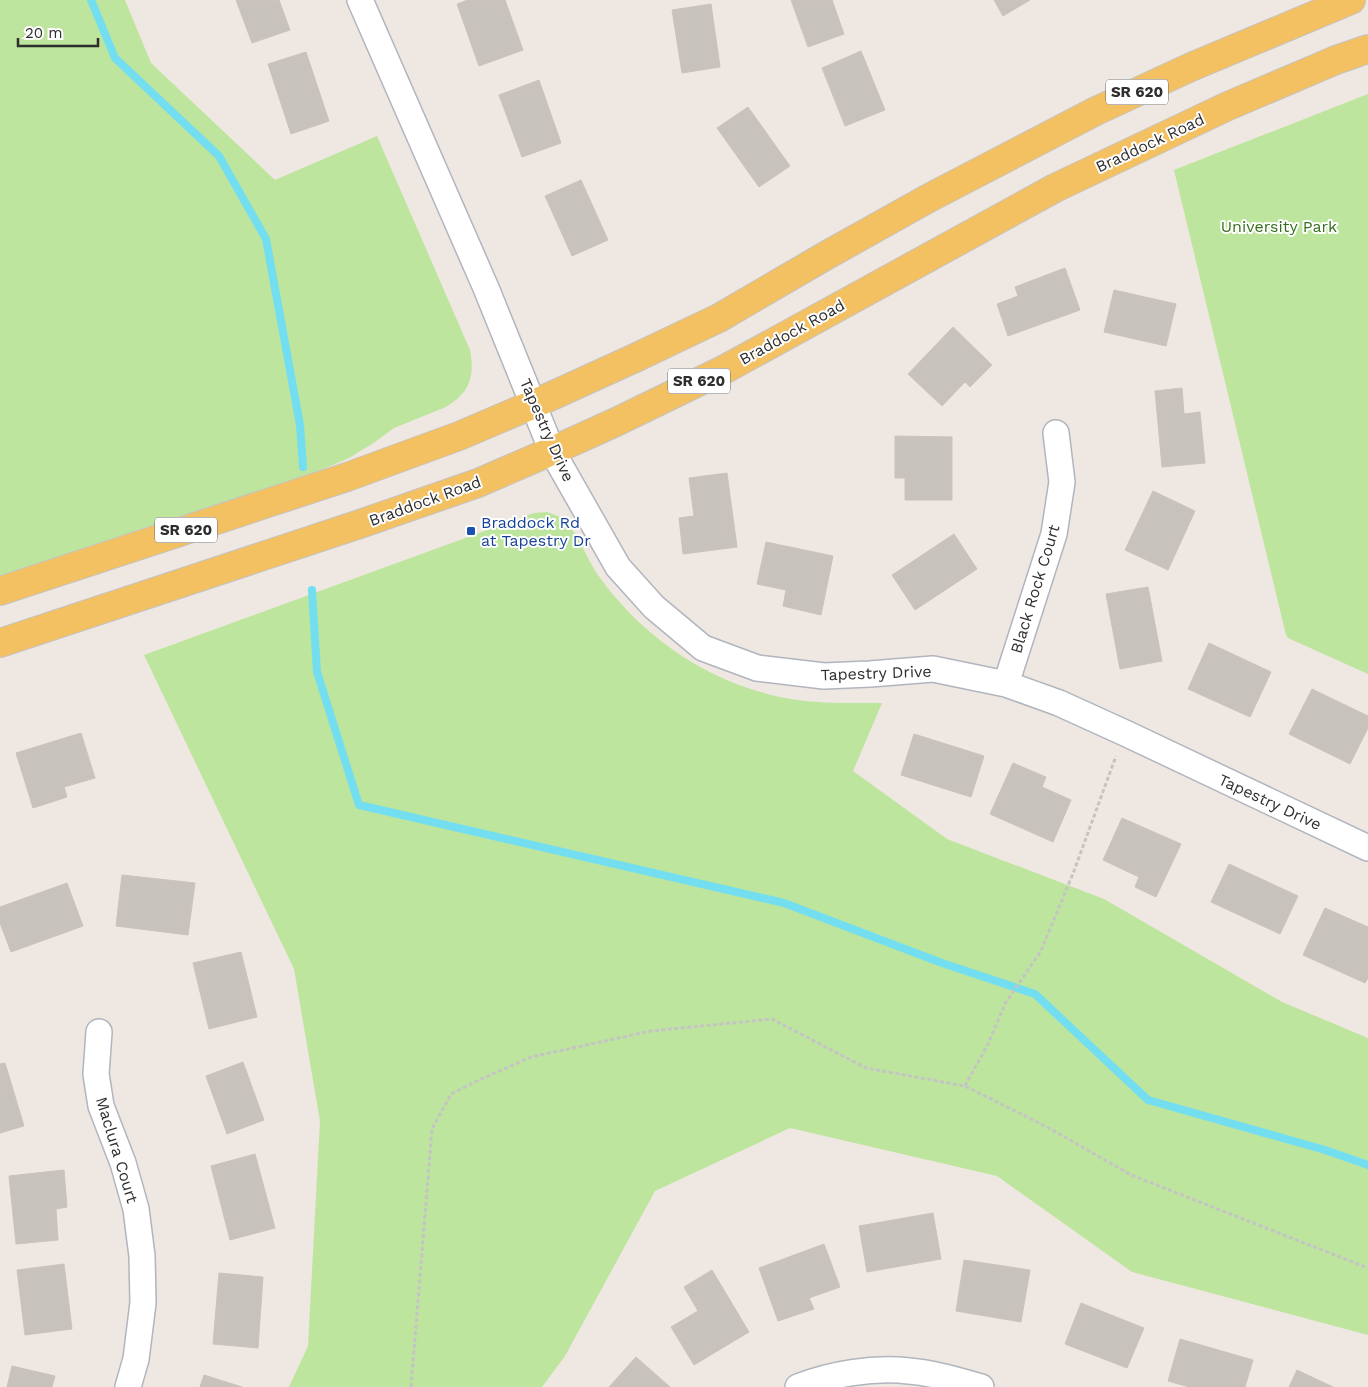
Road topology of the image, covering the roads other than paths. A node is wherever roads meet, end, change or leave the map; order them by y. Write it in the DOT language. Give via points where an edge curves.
graph roads {
  1 [pos="360,0"];
  2 [pos="1351,0"];
  3 [pos="1368,49"];
  4 [pos="534,404"];
  5 [pos="1056,433"];
  6 [pos="552,451"];
  7 [pos="0,591"];
  8 [pos="0,642"];
  9 [pos="1006,684"];
  10 [pos="1368,848"];
  11 [pos="99,1032"];
  12 [pos="128,1387"];
  13 [pos="798,1387"];
  14 [pos="981,1387"];
  1 -- 4 [label="street, Tapestry Drive"];
  2 -- 4 [label="main road, SR 620" via="1191,66 1096,111 929,198 719,318"];
  3 -- 6 [label="main road, Braddock Road / SR 620" via="1228,106 1055,188 728,368"];
  4 -- 6 [label="street, Tapestry Drive"];
  4 -- 7 [label="main road, SR 620" via="459,436 346,477"];
  5 -- 9 [label="street, Black Rock Court" via="1062,482 1054,534"];
  6 -- 8 [label="main road, Braddock Road / SR 620" via="478,483 360,524"];
  6 -- 9 [label="street, Tapestry Drive" via="618,567 654,607 703,648 757,668 824,676 933,669"];
  9 -- 10 [label="street, Tapestry Drive" via="1059,703"];
  11 -- 12 [label="street, Maclura Court" via="96,1074 101,1106 136,1209 142,1256 143,1303 136,1359"];
  13 -- 14 [label="street" via="866,1371 908,1370"];
}
